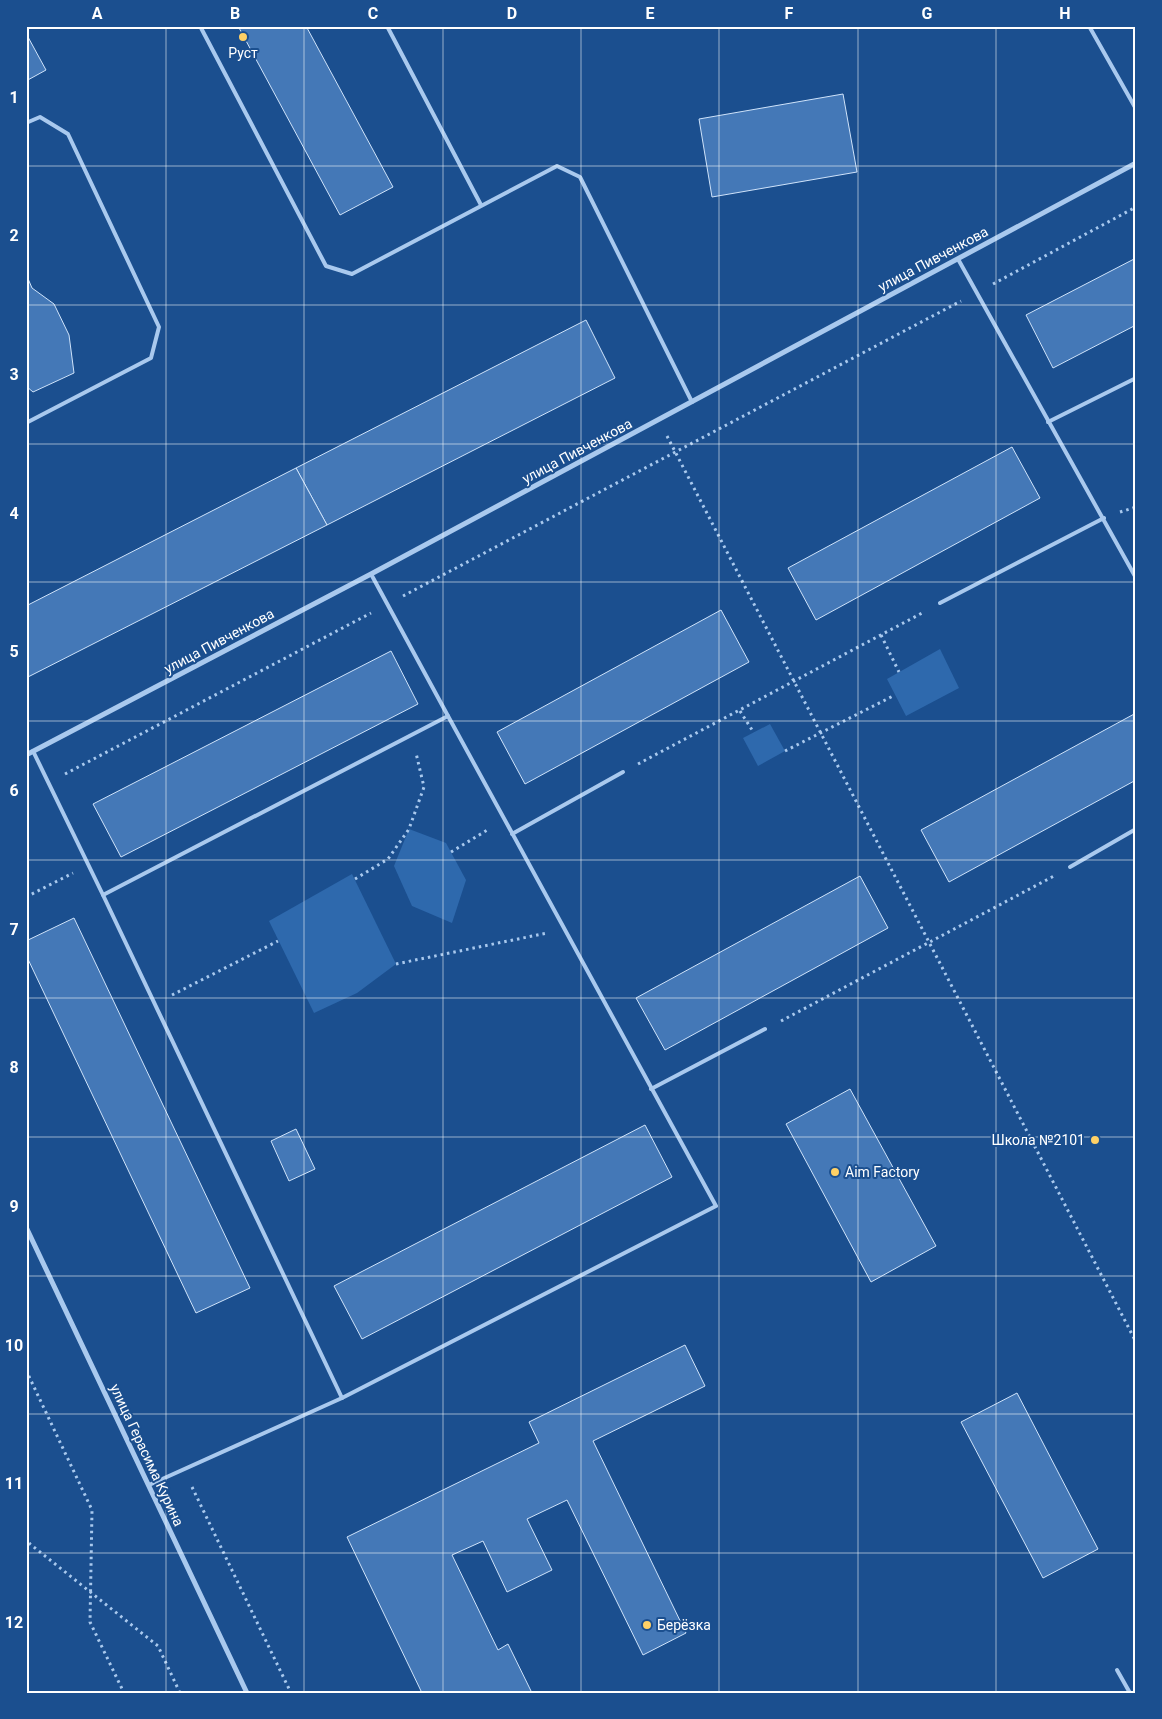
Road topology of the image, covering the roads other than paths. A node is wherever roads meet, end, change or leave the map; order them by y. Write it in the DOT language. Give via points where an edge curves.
graph roads {
  1 [pos="200,26"];
  2 [pos="387,26"];
  3 [pos="1089,26"];
  4 [pos="1136,109"];
  5 [pos="26,123"];
  6 [pos="1136,163"];
  7 [pos="481,205"];
  8 [pos="958,259"];
  9 [pos="1136,378"];
  10 [pos="692,402"];
  11 [pos="1048,422"];
  12 [pos="26,423"];
  13 [pos="1104,518"];
  14 [pos="371,574"];
  15 [pos="1136,578"];
  16 [pos="940,603"];
  17 [pos="448,716"];
  18 [pos="33,751"];
  19 [pos="26,755"];
  20 [pos="623,772"];
  21 [pos="1136,829"];
  22 [pos="512,834"];
  23 [pos="1070,867"];
  24 [pos="103,895"];
  25 [pos="765,1029"];
  26 [pos="651,1089"];
  27 [pos="26,1227"];
  28 [pos="342,1398"];
  29 [pos="149,1485"];
  30 [pos="1117,1670"];
  31 [pos="247,1693"];
  32 [pos="1130,1693"];
  1 -- 7 [label="lane" via="326,266 352,274"];
  2 -- 7 [label="lane"];
  3 -- 4 [label="lane"];
  5 -- 12 [label="lane" via="40,117 68,134 159,326 151,358"];
  6 -- 8 [label="street, улица Пивченкова"];
  7 -- 10 [label="lane" via="557,166 580,177"];
  8 -- 10 [label="street, улица Пивченкова"];
  8 -- 11 [label="lane"];
  9 -- 11 [label="lane"];
  10 -- 14 [label="street, улица Пивченкова"];
  11 -- 13 [label="lane"];
  13 -- 15 [label="lane"];
  13 -- 16 [label="lane"];
  14 -- 17 [label="lane"];
  14 -- 18 [label="street, улица Пивченкова"];
  17 -- 22 [label="lane"];
  17 -- 24 [label="lane"];
  18 -- 19 [label="street, улица Пивченкова"];
  18 -- 24 [label="lane"];
  20 -- 22 [label="lane"];
  21 -- 23 [label="lane"];
  22 -- 26 [label="lane"];
  24 -- 28 [label="lane"];
  25 -- 26 [label="lane"];
  26 -- 28 [label="lane" via="716,1206"];
  27 -- 29 [label="street, улица Герасима Курина"];
  28 -- 29 [label="lane"];
  29 -- 31 [label="street, улица Герасима Курина"];
  30 -- 32 [label="lane"];
}
